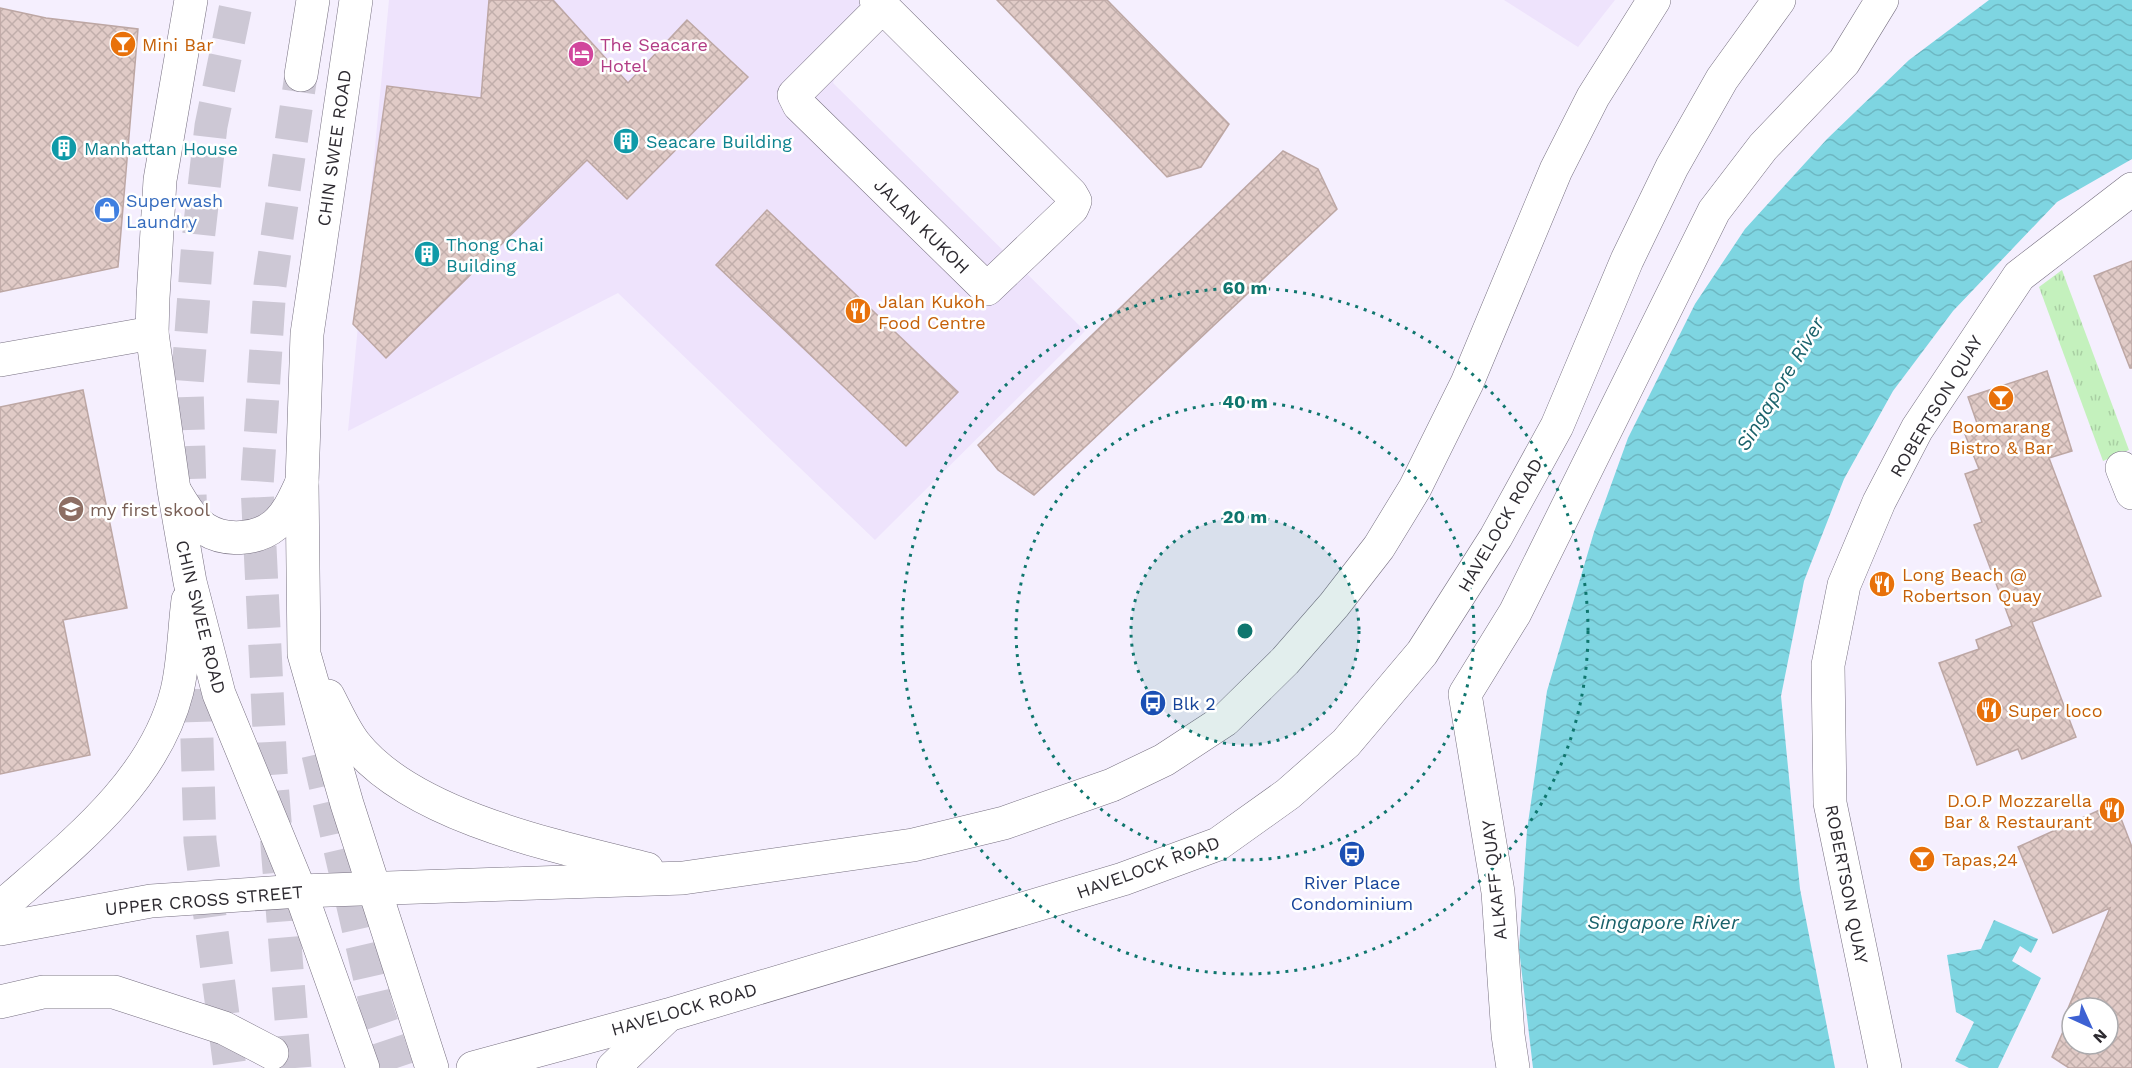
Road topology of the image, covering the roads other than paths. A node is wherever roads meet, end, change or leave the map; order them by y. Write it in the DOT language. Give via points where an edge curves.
graph roads {
  1 [pos="191,0"];
  2 [pos="313,0"];
  3 [pos="356,0"];
  4 [pos="1654,0"];
  5 [pos="1779,0"];
  6 [pos="1882,0"];
  7 [pos="879,3"];
  8 [pos="300,75"];
  9 [pos="2132,189"];
  10 [pos="152,333"];
  11 [pos="0,360"];
  12 [pos="302,482"];
  13 [pos="174,490"];
  14 [pos="190,582"];
  15 [pos="304,654"];
  16 [pos="683,878"];
  17 [pos="374,888"];
  18 [pos="300,891"];
  19 [pos="0,908"];
  20 [pos="0,929"];
  21 [pos="0,1002"];
  22 [pos="668,1015"];
  23 [pos="272,1053"];
  24 [pos="363,1068"];
  25 [pos="432,1068"];
  26 [pos="473,1068"];
  27 [pos="613,1068"];
  28 [pos="1513,1068"];
  29 [pos="1885,1068"];
  1 -- 10 [label="main road, CHIN SWEE ROAD" via="160,180"];
  2 -- 8 [label="main road"];
  3 -- 12 [label="main road, CHIN SWEE ROAD" via="307,334"];
  4 -- 16 [label="main road" via="1593,97 1556,170 1467,382 1415,488 1379,547 1334,605 1225,720 1164,760 1112,785 1004,823 913,845"];
  5 -- 22 [label="main road, HAVELOCK ROAD" via="1722,79 1672,167 1557,426 1496,537 1422,653 1346,743 1288,794 1218,844 1123,879"];
  6 -- 28 [label="main road, ALKAFF QUAY" via="1844,62 1763,147 1714,211 1532,582 1465,694 1498,892"];
  7 -- 7 [label="main road, JALAN KUKOH" via="1075,201 987,289 799,105 794,94"];
  9 -- 29 [label="main road, ROBERTSON QUAY" via="2019,276 1917,429 1879,502 1845,585 1828,665 1830,803"];
  10 -- 11 [label="main road"];
  10 -- 13 [label="main road, CHIN SWEE ROAD"];
  12 -- 13 [label="main road" via="290,506 274,525 252,537 227,538 204,529"];
  12 -- 15 [label="main road, CHIN SWEE ROAD"];
  13 -- 14 [label="main road, CHIN SWEE ROAD"];
  14 -- 18 [label="main road, CHIN SWEE ROAD" via="219,694"];
  14 -- 19 [label="main road" via="177,692 154,747 117,801"];
  15 -- 16 [label="main road" via="354,743 410,789 468,817 530,840"];
  15 -- 17 [label="main road, CHIN SWEE ROAD"];
  16 -- 17 [label="main road"];
  17 -- 18 [label="main road, UPPER CROSS STREET"];
  17 -- 25 [label="main road, CHIN SWEE ROAD"];
  18 -- 20 [label="main road, UPPER CROSS STREET" via="151,901"];
  18 -- 24 [label="main road, CHIN SWEE ROAD"];
  21 -- 23 [label="main road" via="43,992 114,992 224,1028"];
  22 -- 26 [label="main road, HAVELOCK ROAD"];
  22 -- 27 [label="main road"];
}
